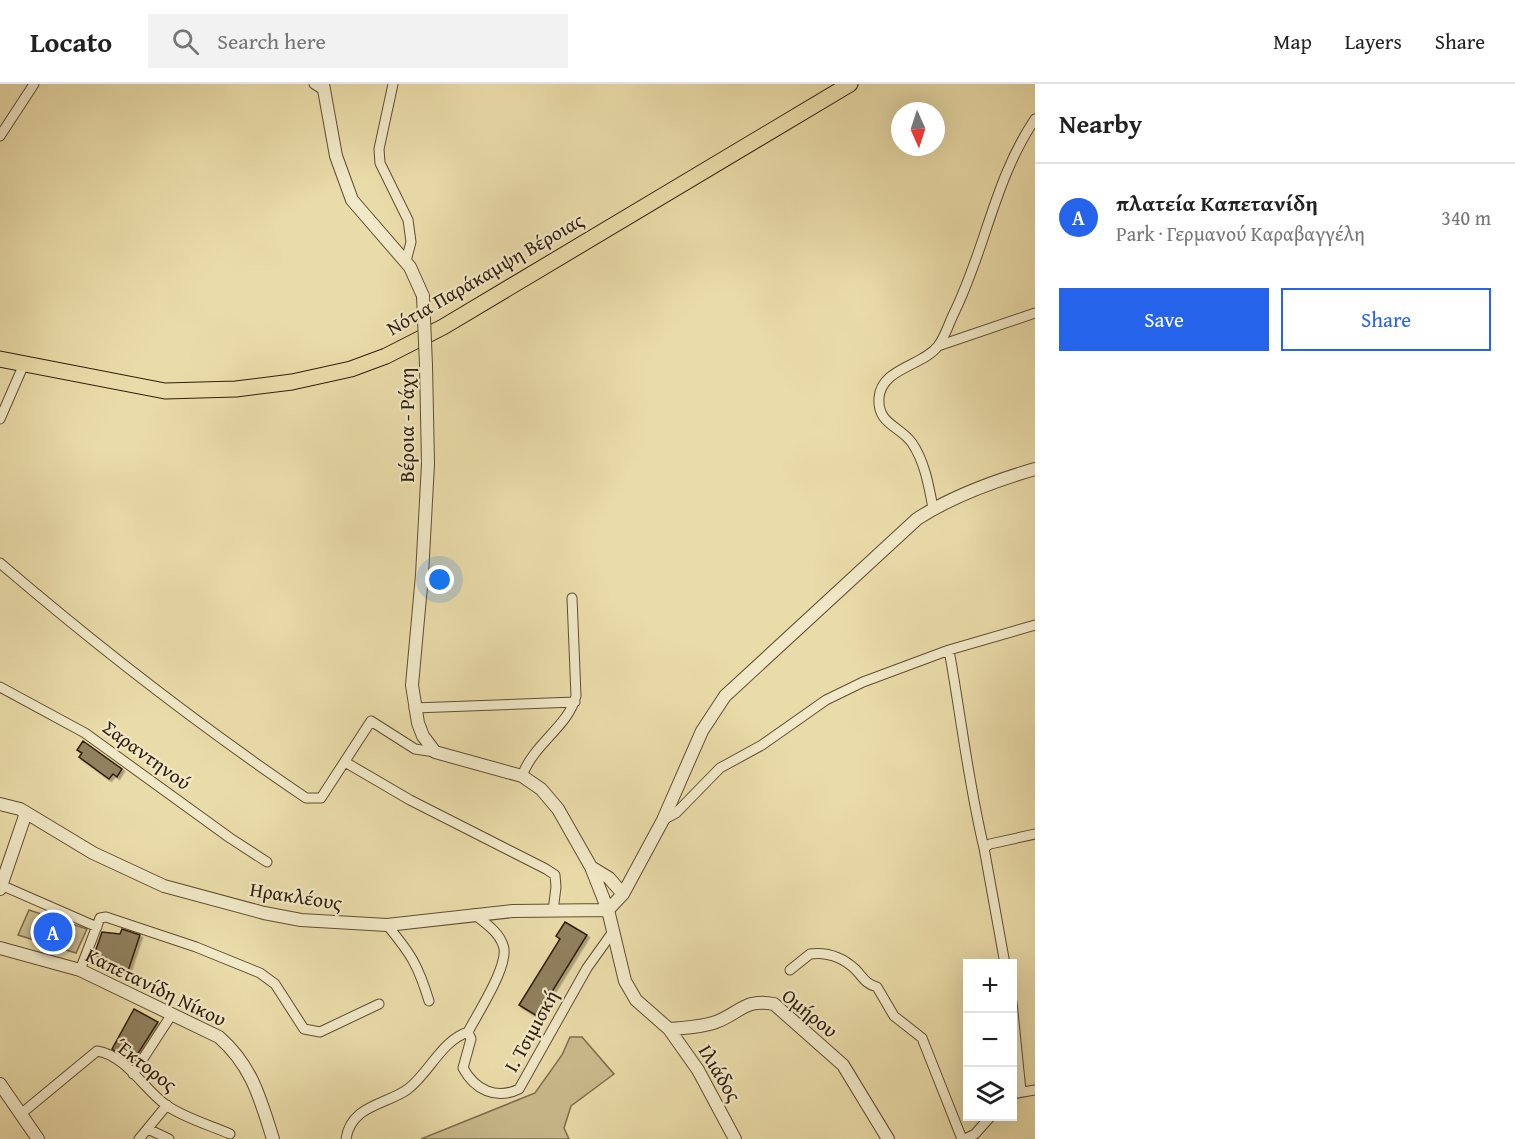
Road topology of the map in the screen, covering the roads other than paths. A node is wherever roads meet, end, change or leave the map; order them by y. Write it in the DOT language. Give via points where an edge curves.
graph roads {
  1 [pos="34,84"];
  2 [pos="393,84"];
  3 [pos="850,84"];
  4 [pos="320,86"];
  5 [pos="1035,119"];
  6 [pos="0,136"];
  7 [pos="406,261"];
  8 [pos="1035,313"];
  9 [pos="938,346"];
  10 [pos="0,359"];
  11 [pos="24,364"];
  12 [pos="0,419"];
  13 [pos="1035,469"];
  14 [pos="933,508"];
  15 [pos="0,563"];
  16 [pos="572,598"];
  17 [pos="1035,625"];
  18 [pos="949,650"];
  19 [pos="0,687"];
  20 [pos="575,702"];
  21 [pos="414,708"];
  22 [pos="435,752"];
  23 [pos="345,762"];
  24 [pos="522,776"];
  25 [pos="0,804"];
  26 [pos="27,813"];
  27 [pos="663,820"];
  28 [pos="1035,834"];
  29 [pos="984,848"];
  30 [pos="267,862"];
  31 [pos="591,867"];
  32 [pos="0,887"];
  33 [pos="623,894"];
  34 [pos="608,910"];
  35 [pos="553,911"];
  36 [pos="474,915"];
  37 [pos="387,925"];
  38 [pos="97,927"];
  39 [pos="612,933"];
  40 [pos="0,948"];
  41 [pos="1004,959"];
  42 [pos="80,970"];
  43 [pos="790,970"];
  44 [pos="429,1001"];
  45 [pos="379,1004"];
  46 [pos="1013,1013"];
  47 [pos="172,1014"];
  48 [pos="669,1029"];
  49 [pos="468,1032"];
  50 [pos="1016,1067"];
  51 [pos="133,1074"];
  52 [pos="0,1084"];
  53 [pos="1035,1090"];
  54 [pos="1017,1092"];
  55 [pos="167,1106"];
  56 [pos="22,1113"];
  57 [pos="987,1121"];
  58 [pos="148,1129"];
  59 [pos="230,1134"];
  60 [pos="38,1139"];
  61 [pos="139,1139"];
  62 [pos="169,1139"];
  63 [pos="273,1139"];
  64 [pos="346,1139"];
  65 [pos="735,1139"];
  66 [pos="888,1139"];
  67 [pos="964,1139"];
  1 -- 6 [label="street"];
  2 -- 7 [label="street" via="380,163 408,220 411,242"];
  3 -- 11 [label="main road, Νότια Παράκαμψη Βέροιας" via="443,327 351,369 267,386 165,391"];
  4 -- 7 [label="street, Βέροια - Ράχη" via="336,156 352,200"];
  5 -- 9 [label="street" via="1010,160 970,280"];
  7 -- 21 [label="street, Βέροια - Ράχη, bridge" via="423,296 428,464 414,653"];
  8 -- 9 [label="street"];
  9 -- 14 [label="street" via="887,379 879,399 880,413 886,422 911,442 919,455"];
  10 -- 11 [label="main road, Νότια Παράκαμψη Βέροιας"];
  11 -- 12 [label="street"];
  13 -- 14 [label="street"];
  14 -- 27 [label="street" via="901,531 725,696 702,731"];
  15 -- 23 [label="street" via="197,722 306,798 321,798"];
  16 -- 20 [label="street"];
  17 -- 18 [label="street"];
  18 -- 27 [label="street" via="826,700 762,745 720,768 676,813"];
  18 -- 29 [label="street" via="969,785"];
  19 -- 30 [label="street, Σαραντηνού" via="85,733"];
  20 -- 21 [label="street"];
  20 -- 24 [label="street" via="528,760"];
  21 -- 22 [label="street, Βέροια - Ράχη" via="423,736"];
  22 -- 23 [label="street" via="415,749 372,721"];
  22 -- 24 [label="street"];
  23 -- 35 [label="street" via="546,868 555,875"];
  24 -- 31 [label="street, Ιλιάδος" via="541,789 558,809"];
  25 -- 26 [label="street, Ηρακλέους"];
  26 -- 32 [label="street"];
  26 -- 37 [label="street, Ηρακλέους" via="93,853 164,886 301,920"];
  27 -- 33 [label="street"];
  28 -- 29 [label="street"];
  29 -- 41 [label="street"];
  31 -- 33 [label="street" via="609,878"];
  31 -- 34 [label="street, Ιλιάδος"];
  32 -- 38 [label="street"];
  33 -- 34 [label="street"];
  34 -- 35 [label="street, Ηρακλέους"];
  34 -- 39 [label="street, Ιλιάδος"];
  35 -- 36 [label="street, Ηρακλέους"];
  36 -- 37 [label="street, Ηρακλέους"];
  36 -- 49 [label="street" via="494,931 504,947 503,965"];
  37 -- 44 [label="street" via="407,947"];
  38 -- 42 [label="street"];
  38 -- 45 [label="street" via="100,918 113,918 260,973 275,984 304,1029 311,1033"];
  39 -- 48 [label="street, Ιλιάδος" via="625,981 636,1000"];
  39 -- 49 [label="street, Ι. Τσιμισκή" via="587,968 519,1089 497,1095 485,1091 467,1076 463,1068 471,1039"];
  40 -- 42 [label="street, Καπετανίδη Νίκου"];
  42 -- 47 [label="street, Καπετανίδη Νίκου"];
  43 -- 67 [label="street" via="810,954 831,955 854,968 868,985 877,987 894,1016 922,1038"];
  46 -- 50 [label="street"];
  47 -- 51 [label="street"];
  47 -- 63 [label="street, Καπετανίδη Νίκου" via="219,1037 233,1050 249,1070"];
  48 -- 65 [label="street, Ιλιάδος" via="698,1070"];
  48 -- 66 [label="street, Ομήρου" via="708,1024 759,1001 774,1004 843,1065"];
  49 -- 64 [label="street" via="456,1036 408,1089 360,1112"];
  51 -- 55 [label="street, Έκτορος"];
  51 -- 56 [label="street, Έκτορος" via="105,1052 97,1051"];
  52 -- 56 [label="street"];
  53 -- 54 [label="street"];
  55 -- 58 [label="street"];
  55 -- 59 [label="street, Έκτορος"];
  56 -- 60 [label="street"];
  57 -- 67 [label="street"];
  58 -- 61 [label="street"];
  58 -- 62 [label="street"];
}
